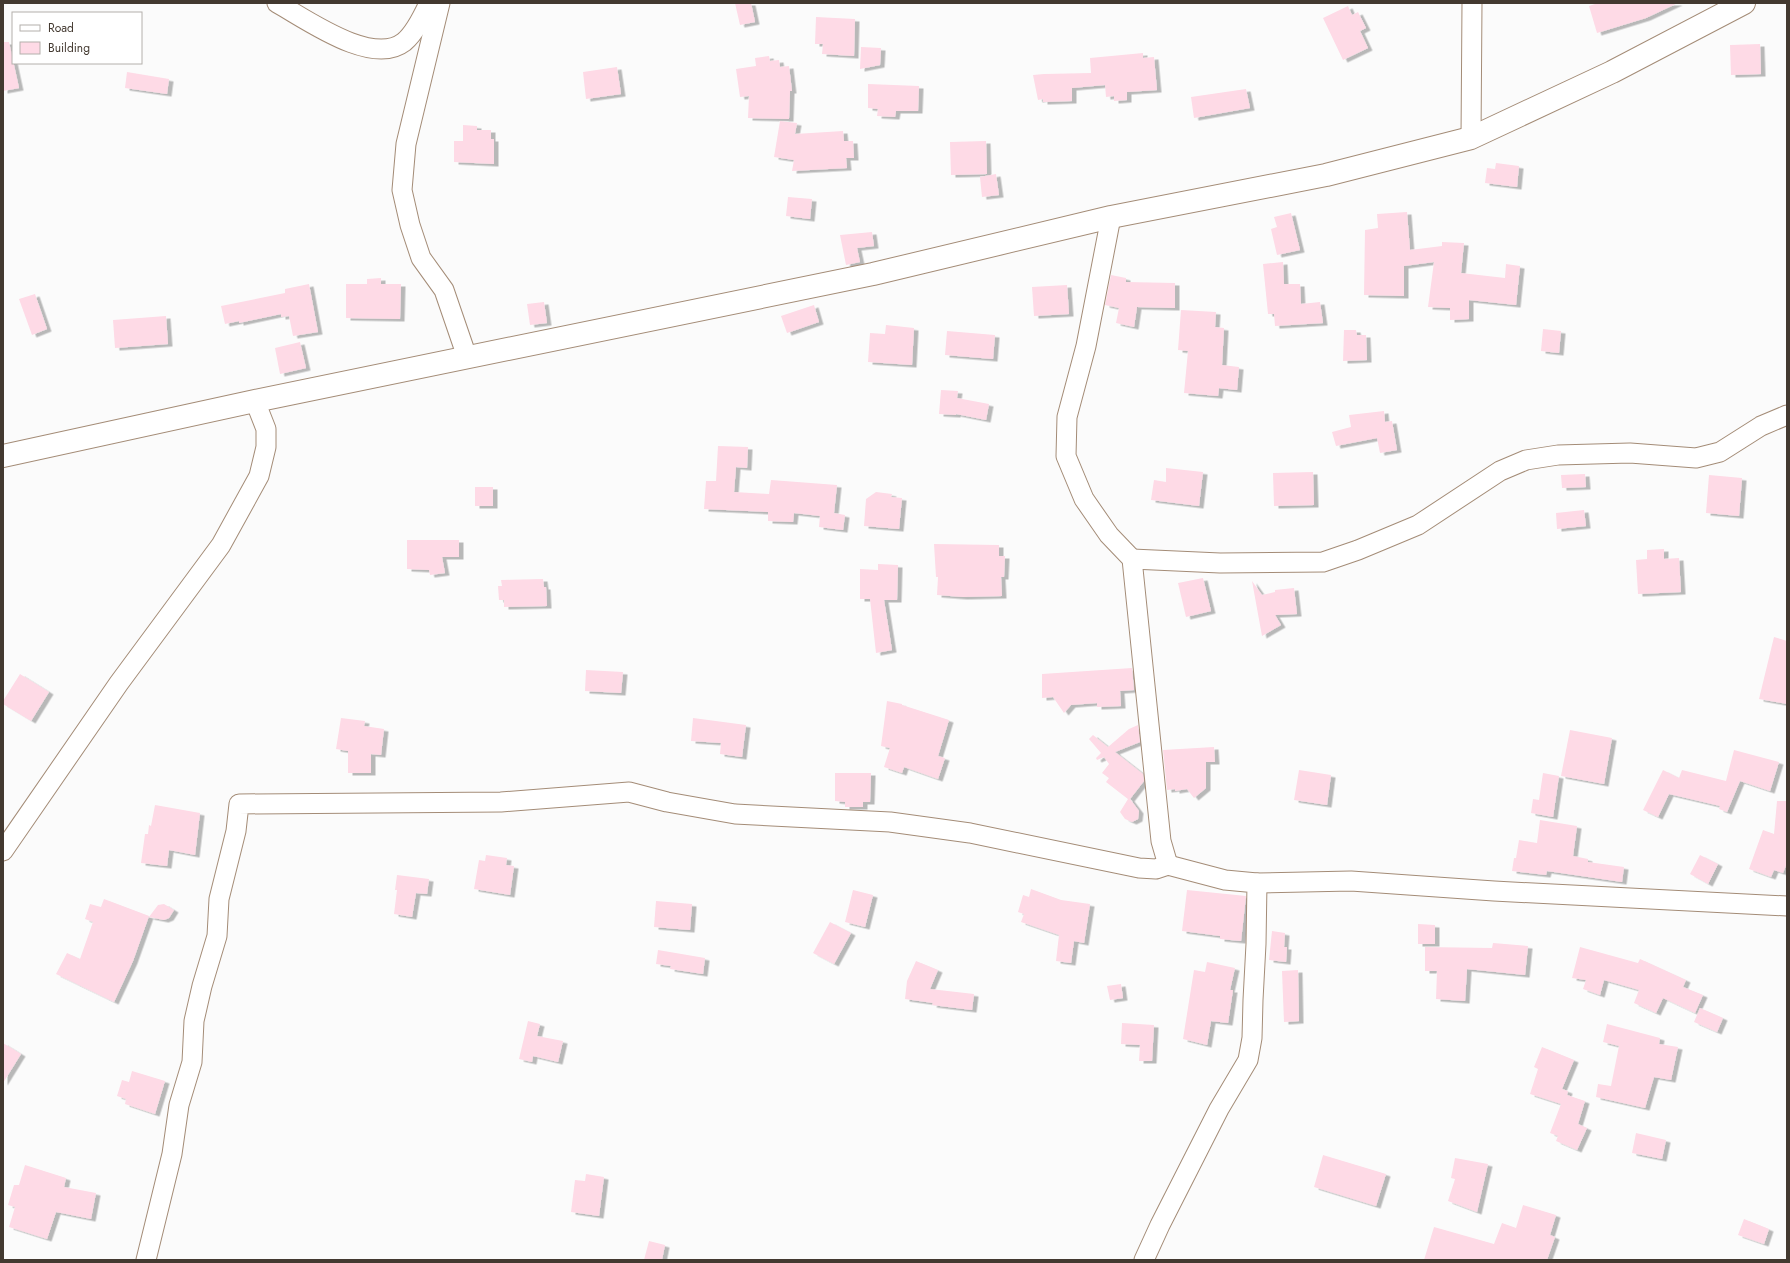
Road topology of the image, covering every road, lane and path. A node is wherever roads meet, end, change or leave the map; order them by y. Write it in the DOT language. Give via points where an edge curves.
graph roads {
  1 [pos="277,3"];
  2 [pos="429,3"];
  3 [pos="440,3"];
  4 [pos="1472,3"];
  5 [pos="1744,3"];
  6 [pos="403,43"];
  7 [pos="428,54"];
  8 [pos="1472,138"];
  9 [pos="1111,217"];
  10 [pos="467,357"];
  11 [pos="255,401"];
  12 [pos="1787,415"];
  13 [pos="3,456"];
  14 [pos="1132,558"];
  15 [pos="3,851"];
  16 [pos="1168,865"];
  17 [pos="1257,883"];
  18 [pos="1787,906"];
  19 [pos="146,1260"];
  20 [pos="1144,1260"];
  1 -- 6 [label="street" via="344,42 369,48 390,48"];
  2 -- 6 [label="street" via="411,35"];
  3 -- 7 [label="street"];
  4 -- 8 [label="street"];
  5 -- 8 [label="street" via="1612,72"];
  6 -- 7 [label="street"];
  7 -- 10 [label="street" via="406,144 402,190 421,258 444,290"];
  8 -- 9 [label="street" via="1326,175"];
  9 -- 10 [label="street" via="873,274"];
  9 -- 14 [label="street" via="1086,346 1067,417 1066,456 1084,499 1109,535"];
  10 -- 11 [label="street"];
  11 -- 13 [label="street"];
  11 -- 15 [label="street" via="266,429 266,447 259,476 221,545 119,683"];
  12 -- 14 [label="street" via="1761,426 1720,452 1696,458 1622,453 1558,455 1526,460 1500,471 1418,524 1323,562 1220,563"];
  14 -- 16 [label="street" via="1161,841"];
  16 -- 17 [label="street" via="1225,880"];
  16 -- 19 [label="street" via="1139,868 970,833 890,822 735,814 667,802 629,792 501,802 239,804 236,831 219,899 217,936 194,1021 192,1062 179,1105 172,1154"];
  17 -- 18 [label="street" via="1352,881 1502,892"];
  17 -- 20 [label="street" via="1252,1038 1248,1060 1219,1109"];
}
